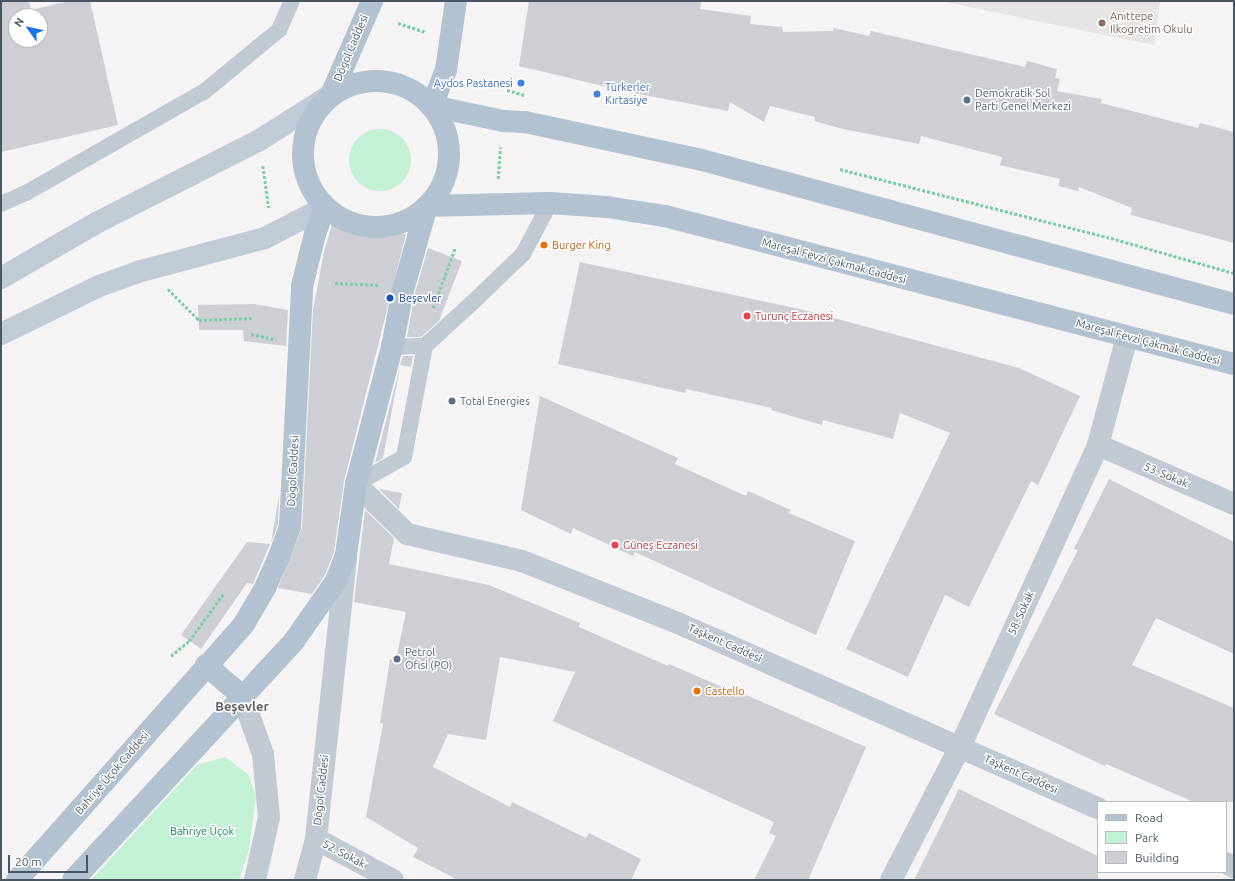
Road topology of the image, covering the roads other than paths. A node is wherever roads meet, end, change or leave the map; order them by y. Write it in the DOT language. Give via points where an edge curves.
graph roads {
  1 [pos="292,1"];
  2 [pos="372,1"];
  3 [pos="456,1"];
  4 [pos="331,96"];
  5 [pos="432,106"];
  6 [pos="550,203"];
  7 [pos="1,204"];
  8 [pos="428,206"];
  9 [pos="326,207"];
  10 [pos="1,278"];
  11 [pos="1234,304"];
  12 [pos="1,334"];
  13 [pos="1127,337"];
  14 [pos="425,346"];
  15 [pos="392,347"];
  16 [pos="1234,364"];
  17 [pos="1098,445"];
  18 [pos="356,484"];
  19 [pos="1234,504"];
  20 [pos="346,555"];
  21 [pos="206,665"];
  22 [pos="242,696"];
  23 [pos="960,747"];
  24 [pos="1097,808"];
  25 [pos="316,839"];
  26 [pos="18,880"];
  27 [pos="73,880"];
  28 [pos="255,880"];
  29 [pos="305,880"];
  30 [pos="393,880"];
  31 [pos="891,880"];
  1 -- 7 [label="lane" via="279,30 205,90 26,193"];
  2 -- 4 [label="main road, Dögol Caddesi"];
  3 -- 5 [label="main road" via="446,70"];
  4 -- 5 [label="main road" via="353,84 378,80 403,85 424,96"];
  4 -- 9 [label="main road, Dögol Caddesi" via="306,132 302,152 304,171 312,190"];
  4 -- 10 [label="main road" via="258,142 98,222"];
  5 -- 8 [label="main road" via="448,140 448,164 441,186"];
  5 -- 11 [label="main road" via="503,121 525,122 702,160"];
  6 -- 8 [label="main road, Mareşal Fevzi Çakmak Caddesi"];
  6 -- 13 [label="main road, Mareşal Fevzi Çakmak Caddesi" via="607,207 665,216"];
  6 -- 14 [label="lane" via="523,254"];
  8 -- 9 [label="main road, Dögol Caddesi" via="409,219 380,226 366,226 342,219"];
  8 -- 15 [label="main road, Dögol Caddesi" via="403,290"];
  9 -- 12 [label="main road" via="265,238 148,268 85,292"];
  9 -- 21 [label="main road, Dögol Caddesi" via="315,234 302,286 290,527 268,581 244,624"];
  13 -- 16 [label="main road, Mareşal Fevzi Çakmak Caddesi"];
  13 -- 17 [label="street, 58. Sokak"];
  14 -- 15 [label="lane"];
  14 -- 18 [label="lane" via="404,457"];
  15 -- 18 [label="main road, Dögol Caddesi"];
  17 -- 19 [label="street, 53. Sokak"];
  17 -- 23 [label="street, 58. Sokak"];
  18 -- 20 [label="main road, Dögol Caddesi"];
  18 -- 23 [label="street, Taşkent Caddesi" via="407,534 522,561 680,624"];
  20 -- 22 [label="main road, Dögol Caddesi" via="336,581 294,641"];
  20 -- 25 [label="street, Dögol Caddesi"];
  21 -- 22 [label="main road"];
  21 -- 26 [label="main road, Bahriye Üçok Caddesi"];
  22 -- 27 [label="main road"];
  22 -- 28 [label="street" via="263,754 269,817"];
  23 -- 24 [label="street, Taşkent Caddesi"];
  23 -- 31 [label="street, 58. Sokak"];
  25 -- 29 [label="street, Dögol Caddesi"];
  25 -- 30 [label="street, 52. Sokak"];
}
